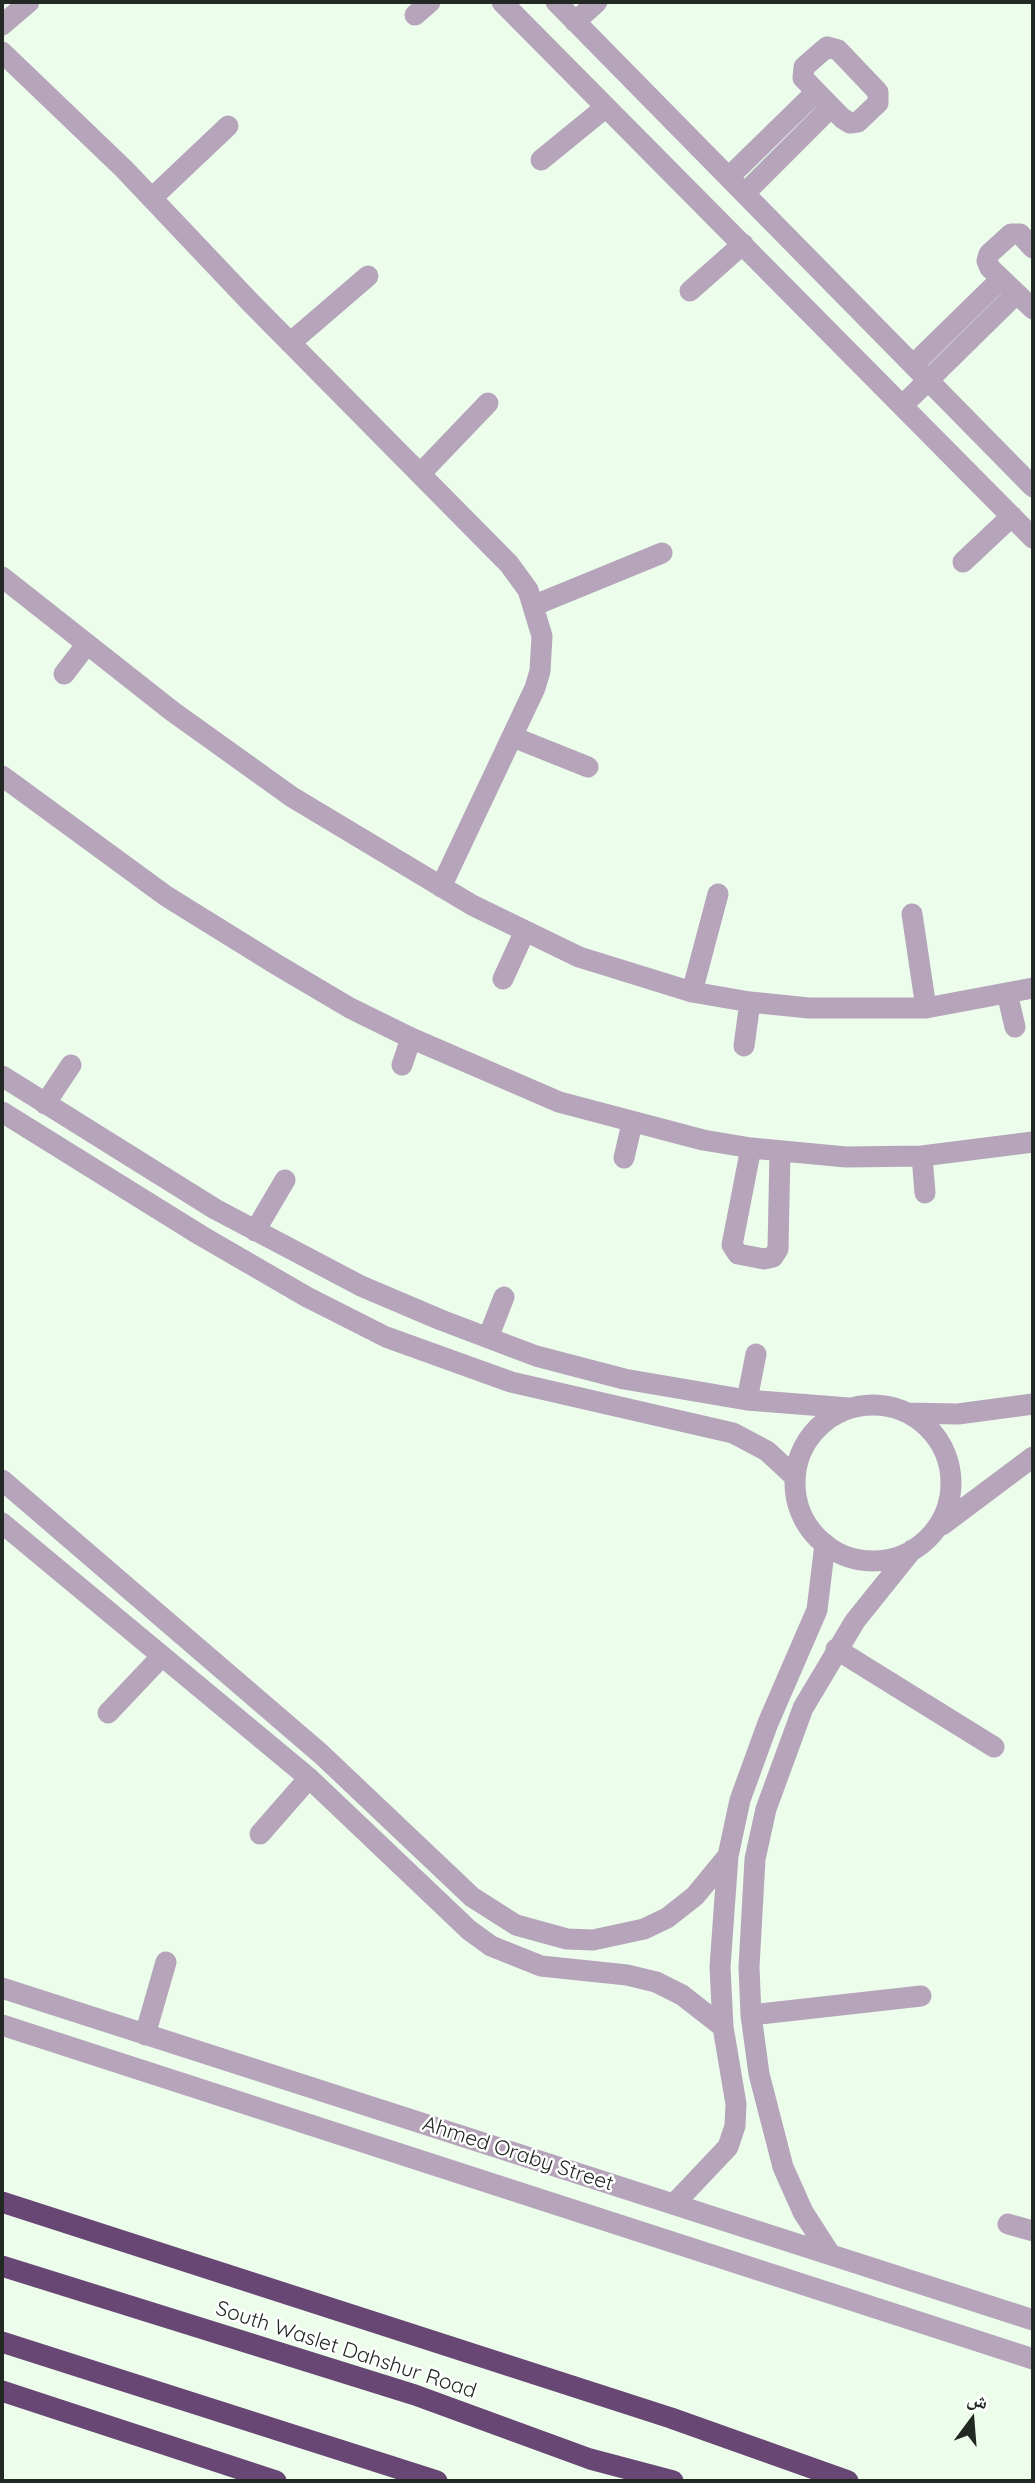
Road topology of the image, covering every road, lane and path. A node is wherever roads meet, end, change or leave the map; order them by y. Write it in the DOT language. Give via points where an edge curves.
graph roads {
  1 [pos="29,2"];
  2 [pos="502,2"];
  3 [pos="597,2"];
  4 [pos="559,3"];
  5 [pos="575,22"];
  6 [pos="2,24"];
  7 [pos="2,52"];
  8 [pos="606,107"];
  9 [pos="228,126"];
  10 [pos="541,160"];
  11 [pos="729,177"];
  12 [pos="745,193"];
  13 [pos="152,198"];
  14 [pos="743,244"];
  15 [pos="1033,248"];
  16 [pos="368,276"];
  17 [pos="1008,287"];
  18 [pos="690,291"];
  19 [pos="1033,309"];
  20 [pos="290,343"];
  21 [pos="914,364"];
  22 [pos="930,380"];
  23 [pos="488,403"];
  24 [pos="903,405"];
  25 [pos="420,474"];
  26 [pos="1033,487"];
  27 [pos="1012,516"];
  28 [pos="1033,538"];
  29 [pos="662,554"];
  30 [pos="963,562"];
  31 [pos="2,578"];
  32 [pos="535,605"];
  33 [pos="87,644"];
  34 [pos="64,674"];
  35 [pos="513,737"];
  36 [pos="589,767"];
  37 [pos="2,776"];
  38 [pos="441,887"];
  39 [pos="718,894"];
  40 [pos="912,914"];
  41 [pos="524,933"];
  42 [pos="503,979"];
  43 [pos="1033,988"];
  44 [pos="692,992"];
  45 [pos="1007,993"];
  46 [pos="751,1002"];
  47 [pos="926,1008"];
  48 [pos="1015,1027"];
  49 [pos="411,1038"];
  50 [pos="744,1046"];
  51 [pos="71,1065"];
  52 [pos="402,1065"];
  53 [pos="2,1076"];
  54 [pos="45,1104"];
  55 [pos="2,1112"];
  56 [pos="632,1123"];
  57 [pos="1033,1142"];
  58 [pos="751,1148"];
  59 [pos="780,1151"];
  60 [pos="922,1156"];
  61 [pos="625,1158"];
  62 [pos="285,1180"];
  63 [pos="925,1193"];
  64 [pos="255,1231"];
  65 [pos="504,1297"];
  66 [pos="488,1338"];
  67 [pos="756,1354"];
  68 [pos="747,1400"];
  69 [pos="1033,1404"];
  70 [pos="849,1408"];
  71 [pos="908,1413"];
  72 [pos="1033,1457"];
  73 [pos="795,1477"];
  74 [pos="2,1480"];
  75 [pos="935,1531"];
  76 [pos="5,1532"];
  77 [pos="825,1544"];
  78 [pos="912,1550"];
  79 [pos="836,1649"];
  80 [pos="162,1656"];
  81 [pos="108,1713"];
  82 [pos="994,1747"];
  83 [pos="309,1778"];
  84 [pos="260,1834"];
  85 [pos="728,1856"];
  86 [pos="166,1962"];
  87 [pos="2,1988"];
  88 [pos="921,1996"];
  89 [pos="751,2015"];
  90 [pos="2,2025"];
  91 [pos="723,2027"];
  92 [pos="145,2035"];
  93 [pos="2,2202"];
  94 [pos="674,2204"];
  95 [pos="1008,2224"];
  96 [pos="1033,2231"];
  97 [pos="830,2254"];
  98 [pos="2,2266"];
  99 [pos="970,2300"];
  100 [pos="1033,2320"];
  101 [pos="958,2334"];
  102 [pos="2,2342"];
  103 [pos="1033,2358"];
  104 [pos="2,2391"];
  105 [pos="275,2481"];
  106 [pos="437,2481"];
  107 [pos="674,2481"];
  108 [pos="848,2481"];
  1 -- 6 [label="street"];
  2 -- 8 [label="street"];
  3 -- 5 [label="street"];
  4 -- 5 [label="street"];
  5 -- 11 [label="street"];
  7 -- 13 [label="street"];
  8 -- 10 [label="street"];
  8 -- 14 [label="street"];
  9 -- 13 [label="street"];
  11 -- 12 [label="street"];
  11 -- 12 [label="street" via="823,100"];
  12 -- 21 [label="street"];
  13 -- 20 [label="street"];
  14 -- 18 [label="street"];
  14 -- 24 [label="street"];
  15 -- 17 [label="street" via="1015,233 989,254 988,265"];
  16 -- 20 [label="street"];
  17 -- 19 [label="street"];
  17 -- 21 [label="street"];
  17 -- 22 [label="street"];
  20 -- 25 [label="street"];
  21 -- 22 [label="street"];
  22 -- 24 [label="street"];
  22 -- 26 [label="street"];
  23 -- 25 [label="street"];
  24 -- 27 [label="street"];
  25 -- 32 [label="street" via="509,564"];
  27 -- 28 [label="street"];
  27 -- 30 [label="street"];
  29 -- 32 [label="street"];
  31 -- 33 [label="street"];
  32 -- 35 [label="street" via="542,636 540,671"];
  33 -- 34 [label="street"];
  33 -- 38 [label="street" via="232,755"];
  35 -- 36 [label="street"];
  35 -- 38 [label="street"];
  37 -- 49 [label="street" via="166,896 350,1008"];
  38 -- 41 [label="street"];
  39 -- 44 [label="street"];
  40 -- 47 [label="street"];
  41 -- 42 [label="street"];
  41 -- 44 [label="street" via="601,965"];
  43 -- 45 [label="street"];
  44 -- 46 [label="street"];
  45 -- 47 [label="street"];
  45 -- 48 [label="street"];
  46 -- 47 [label="street" via="834,1009"];
  46 -- 50 [label="street"];
  49 -- 52 [label="street"];
  49 -- 56 [label="street" via="559,1102"];
  51 -- 54 [label="street"];
  53 -- 54 [label="street"];
  54 -- 64 [label="street"];
  55 -- 73 [label="street" via="200,1235 386,1337 511,1382 733,1433 766,1451"];
  56 -- 58 [label="street"];
  56 -- 61 [label="street"];
  57 -- 60 [label="street"];
  58 -- 59 [label="street"];
  58 -- 59 [label="street" via="732,1245 737,1254 764,1259 773,1257 778,1249"];
  59 -- 60 [label="street" via="846,1157"];
  60 -- 63 [label="street"];
  62 -- 64 [label="street"];
  64 -- 66 [label="street" via="361,1286"];
  65 -- 66 [label="street"];
  66 -- 68 [label="street" via="624,1379"];
  67 -- 68 [label="street"];
  68 -- 70 [label="street"];
  69 -- 71 [label="street" via="958,1414"];
  70 -- 71 [label="street" via="879,1405"];
  70 -- 73 [label="street" via="811,1434"];
  71 -- 75 [label="street" via="932,1432 949,1465 949,1503"];
  72 -- 75 [label="street"];
  73 -- 77 [label="street" via="802,1514"];
  74 -- 85 [label="street" via="321,1754 472,1897 516,1925 580,1940 644,1929 695,1896"];
  75 -- 78 [label="street"];
  76 -- 80 [label="street"];
  77 -- 78 [label="street" via="868,1560"];
  77 -- 85 [label="street" via="817,1610 740,1800"];
  78 -- 79 [label="street"];
  79 -- 82 [label="street"];
  79 -- 89 [label="street" via="803,1708 766,1809 751,1894"];
  80 -- 81 [label="street"];
  80 -- 83 [label="street"];
  83 -- 84 [label="street"];
  83 -- 91 [label="street" via="491,1946 541,1966 656,1982 682,1995"];
  85 -- 91 [label="street" via="720,1967"];
  86 -- 92 [label="street"];
  87 -- 92 [label="street, Ahmed Oraby Street"];
  88 -- 89 [label="street"];
  89 -- 97 [label="street" via="759,2074 783,2167 803,2213"];
  90 -- 101 [label="street"];
  91 -- 94 [label="street" via="736,2114 732,2137 728,2147"];
  92 -- 94 [label="street, Ahmed Oraby Street"];
  93 -- 108 [label="highway" via="671,2418"];
  94 -- 97 [label="street, Ahmed Oraby Street"];
  95 -- 96 [label="street"];
  97 -- 99 [label="street, Ahmed Oraby Street"];
  98 -- 107 [label="highway, South Waslet Dahshur Road" via="415,2395 590,2459"];
  99 -- 100 [label="street, Ahmed Oraby Street"];
  99 -- 101 [label="street"];
  101 -- 103 [label="street"];
  102 -- 106 [label="highway"];
  104 -- 105 [label="highway"];
}
